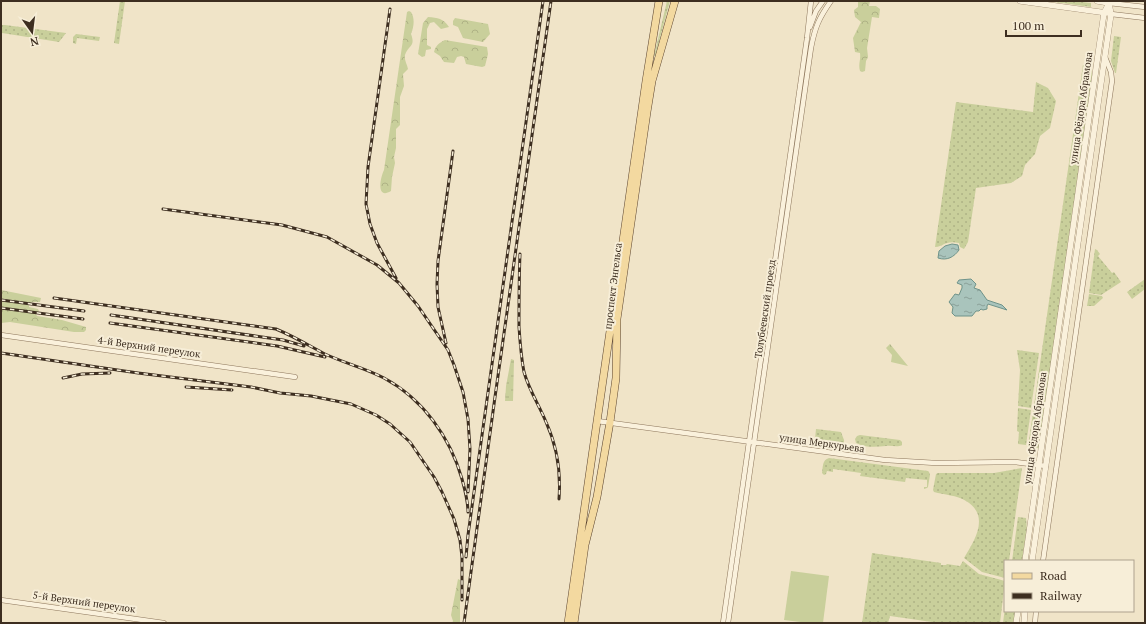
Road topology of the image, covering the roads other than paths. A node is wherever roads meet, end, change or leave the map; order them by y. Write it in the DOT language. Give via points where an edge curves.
graph roads {
  1 [pos="659,1"];
  2 [pos="675,1"];
  3 [pos="811,1"];
  4 [pos="822,1"];
  5 [pos="831,1"];
  6 [pos="1020,1"];
  7 [pos="1097,1"];
  8 [pos="1109,3"];
  9 [pos="1145,7"];
  10 [pos="1104,13"];
  11 [pos="1111,14"];
  12 [pos="1145,18"];
  13 [pos="807,38"];
  14 [pos="1104,55"];
  15 [pos="1,335"];
  16 [pos="295,377"];
  17 [pos="597,421"];
  18 [pos="610,422"];
  19 [pos="752,442"];
  20 [pos="1039,465"];
  21 [pos="1046,466"];
  22 [pos="1025,560"];
  23 [pos="1032,560"];
  24 [pos="1044,560"];
  25 [pos="1,600"];
  26 [pos="1018,612"];
  27 [pos="1025,612"];
  28 [pos="1036,612"];
  29 [pos="164,623"];
  30 [pos="568,623"];
  31 [pos="574,623"];
  32 [pos="723,623"];
  33 [pos="728,623"];
  34 [pos="1016,623"];
  35 [pos="1024,623"];
  36 [pos="1034,623"];
  1 -- 17 [label="main road, проспект Энгельса"];
  2 -- 18 [label="main road, проспект Энгельса" via="652,81 647,112 617,319 616,378"];
  3 -- 13 [label="street, Толубеевский проезд"];
  4 -- 13 [label="street, Толубеевский проезд" via="813,17"];
  5 -- 19 [label="street, Толубеевский проезд" via="818,21 811,48"];
  6 -- 10 [label="street"];
  7 -- 8 [label="street"];
  8 -- 9 [label="street"];
  8 -- 10 [label="street, улица Фёдора Абрамова"];
  8 -- 11 [label="street, улица Фёдора Абрамова"];
  10 -- 11 [label="street"];
  10 -- 20 [label="street, улица Фёдора Абрамова"];
  11 -- 12 [label="street"];
  11 -- 14 [label="street, улица Фёдора Абрамова"];
  13 -- 19 [label="street, Толубеевский проезд"];
  14 -- 21 [label="street, улица Фёдора Абрамова"];
  14 -- 24 [label="street" via="1112,81"];
  15 -- 16 [label="street, 4-й Верхний переулок"];
  17 -- 18 [label="street, улица Меркурьева"];
  17 -- 30 [label="main road, проспект Энгельса"];
  18 -- 19 [label="street, улица Меркурьева"];
  18 -- 31 [label="main road, проспект Энгельса" via="597,497 585,545"];
  19 -- 20 [label="street, улица Меркурьева" via="885,460 936,463 1015,462"];
  19 -- 32 [label="street, Толубеевский проезд"];
  19 -- 33 [label="street, Толубеевский проезд"];
  20 -- 21 [label="street, улица Меркурьева"];
  20 -- 22 [label="street, улица Фёдора Абрамова"];
  21 -- 23 [label="street, улица Фёдора Абрамова"];
  25 -- 29 [label="street, 5-й Верхний переулок"];
  26 -- 34 [label="street"];
  27 -- 35 [label="street"];
  28 -- 36 [label="street"];
}
